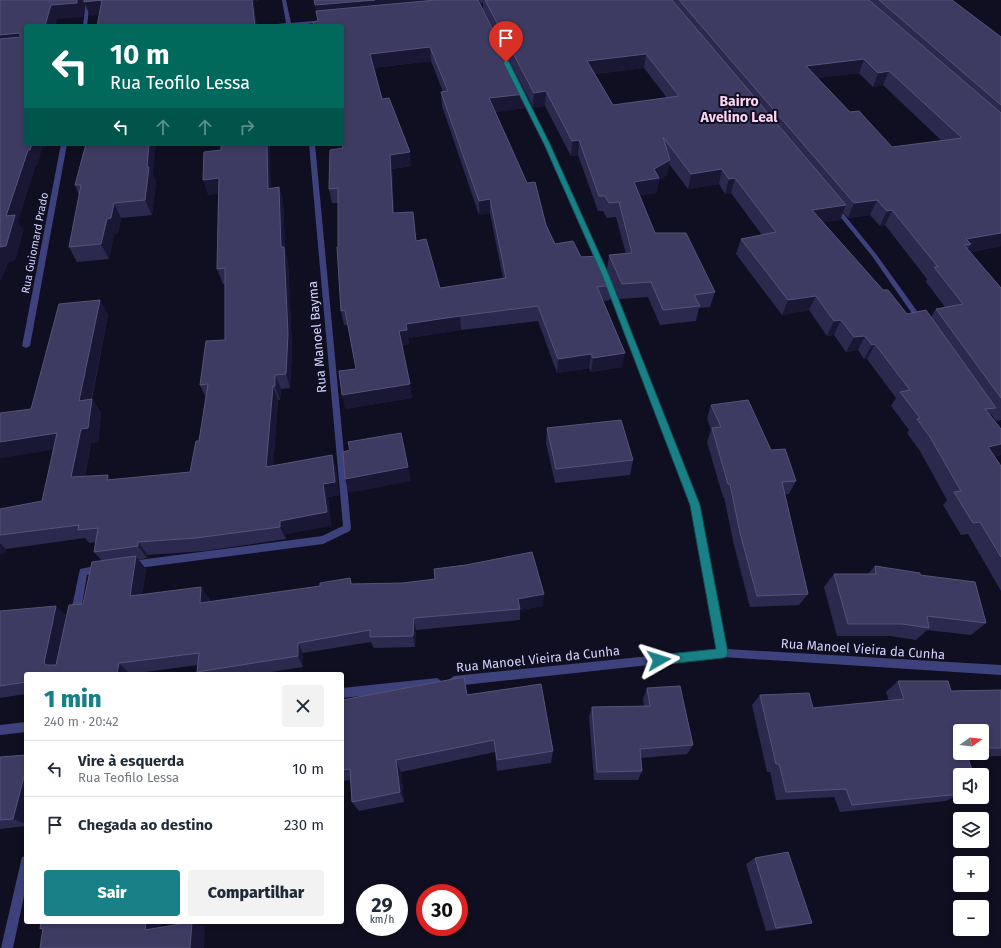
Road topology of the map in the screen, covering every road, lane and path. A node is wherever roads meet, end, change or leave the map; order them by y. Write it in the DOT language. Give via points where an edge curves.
graph roads {
  1 [pos="88,0"];
  2 [pos="284,0"];
  3 [pos="328,21"];
  4 [pos="85,24"];
  5 [pos="289,24"];
  6 [pos="299,24"];
  7 [pos="516,83"];
  8 [pos="64,146"];
  9 [pos="312,146"];
  10 [pos="829,200"];
  11 [pos="924,326"];
  12 [pos="26,346"];
  13 [pos="121,566"];
  14 [pos="106,568"];
  15 [pos="73,623"];
  16 [pos="723,653"];
  17 [pos="1001,670"];
  18 [pos="344,693"];
  19 [pos="24,727"];
  20 [pos="0,730"];
  21 [pos="24,869"];
  22 [pos="7,948"];
  1 -- 4 [label="street"];
  2 -- 5 [label="street"];
  3 -- 6 [label="street"];
  7 -- 16 [label="street" via="547,144 605,275 695,505"];
  8 -- 12 [label="street, Rua Guiomard Prado"];
  9 -- 13 [label="street, Rua Manoel Bayma" via="347,528 323,540"];
  10 -- 11 [label="street" via="874,255"];
  14 -- 15 [label="street" via="83,572"];
  16 -- 17 [label="street, Rua Manoel Vieira da Cunha"];
  16 -- 18 [label="street, Rua Manoel Vieira da Cunha"];
  19 -- 20 [label="street"];
  21 -- 22 [label="street"];
}
